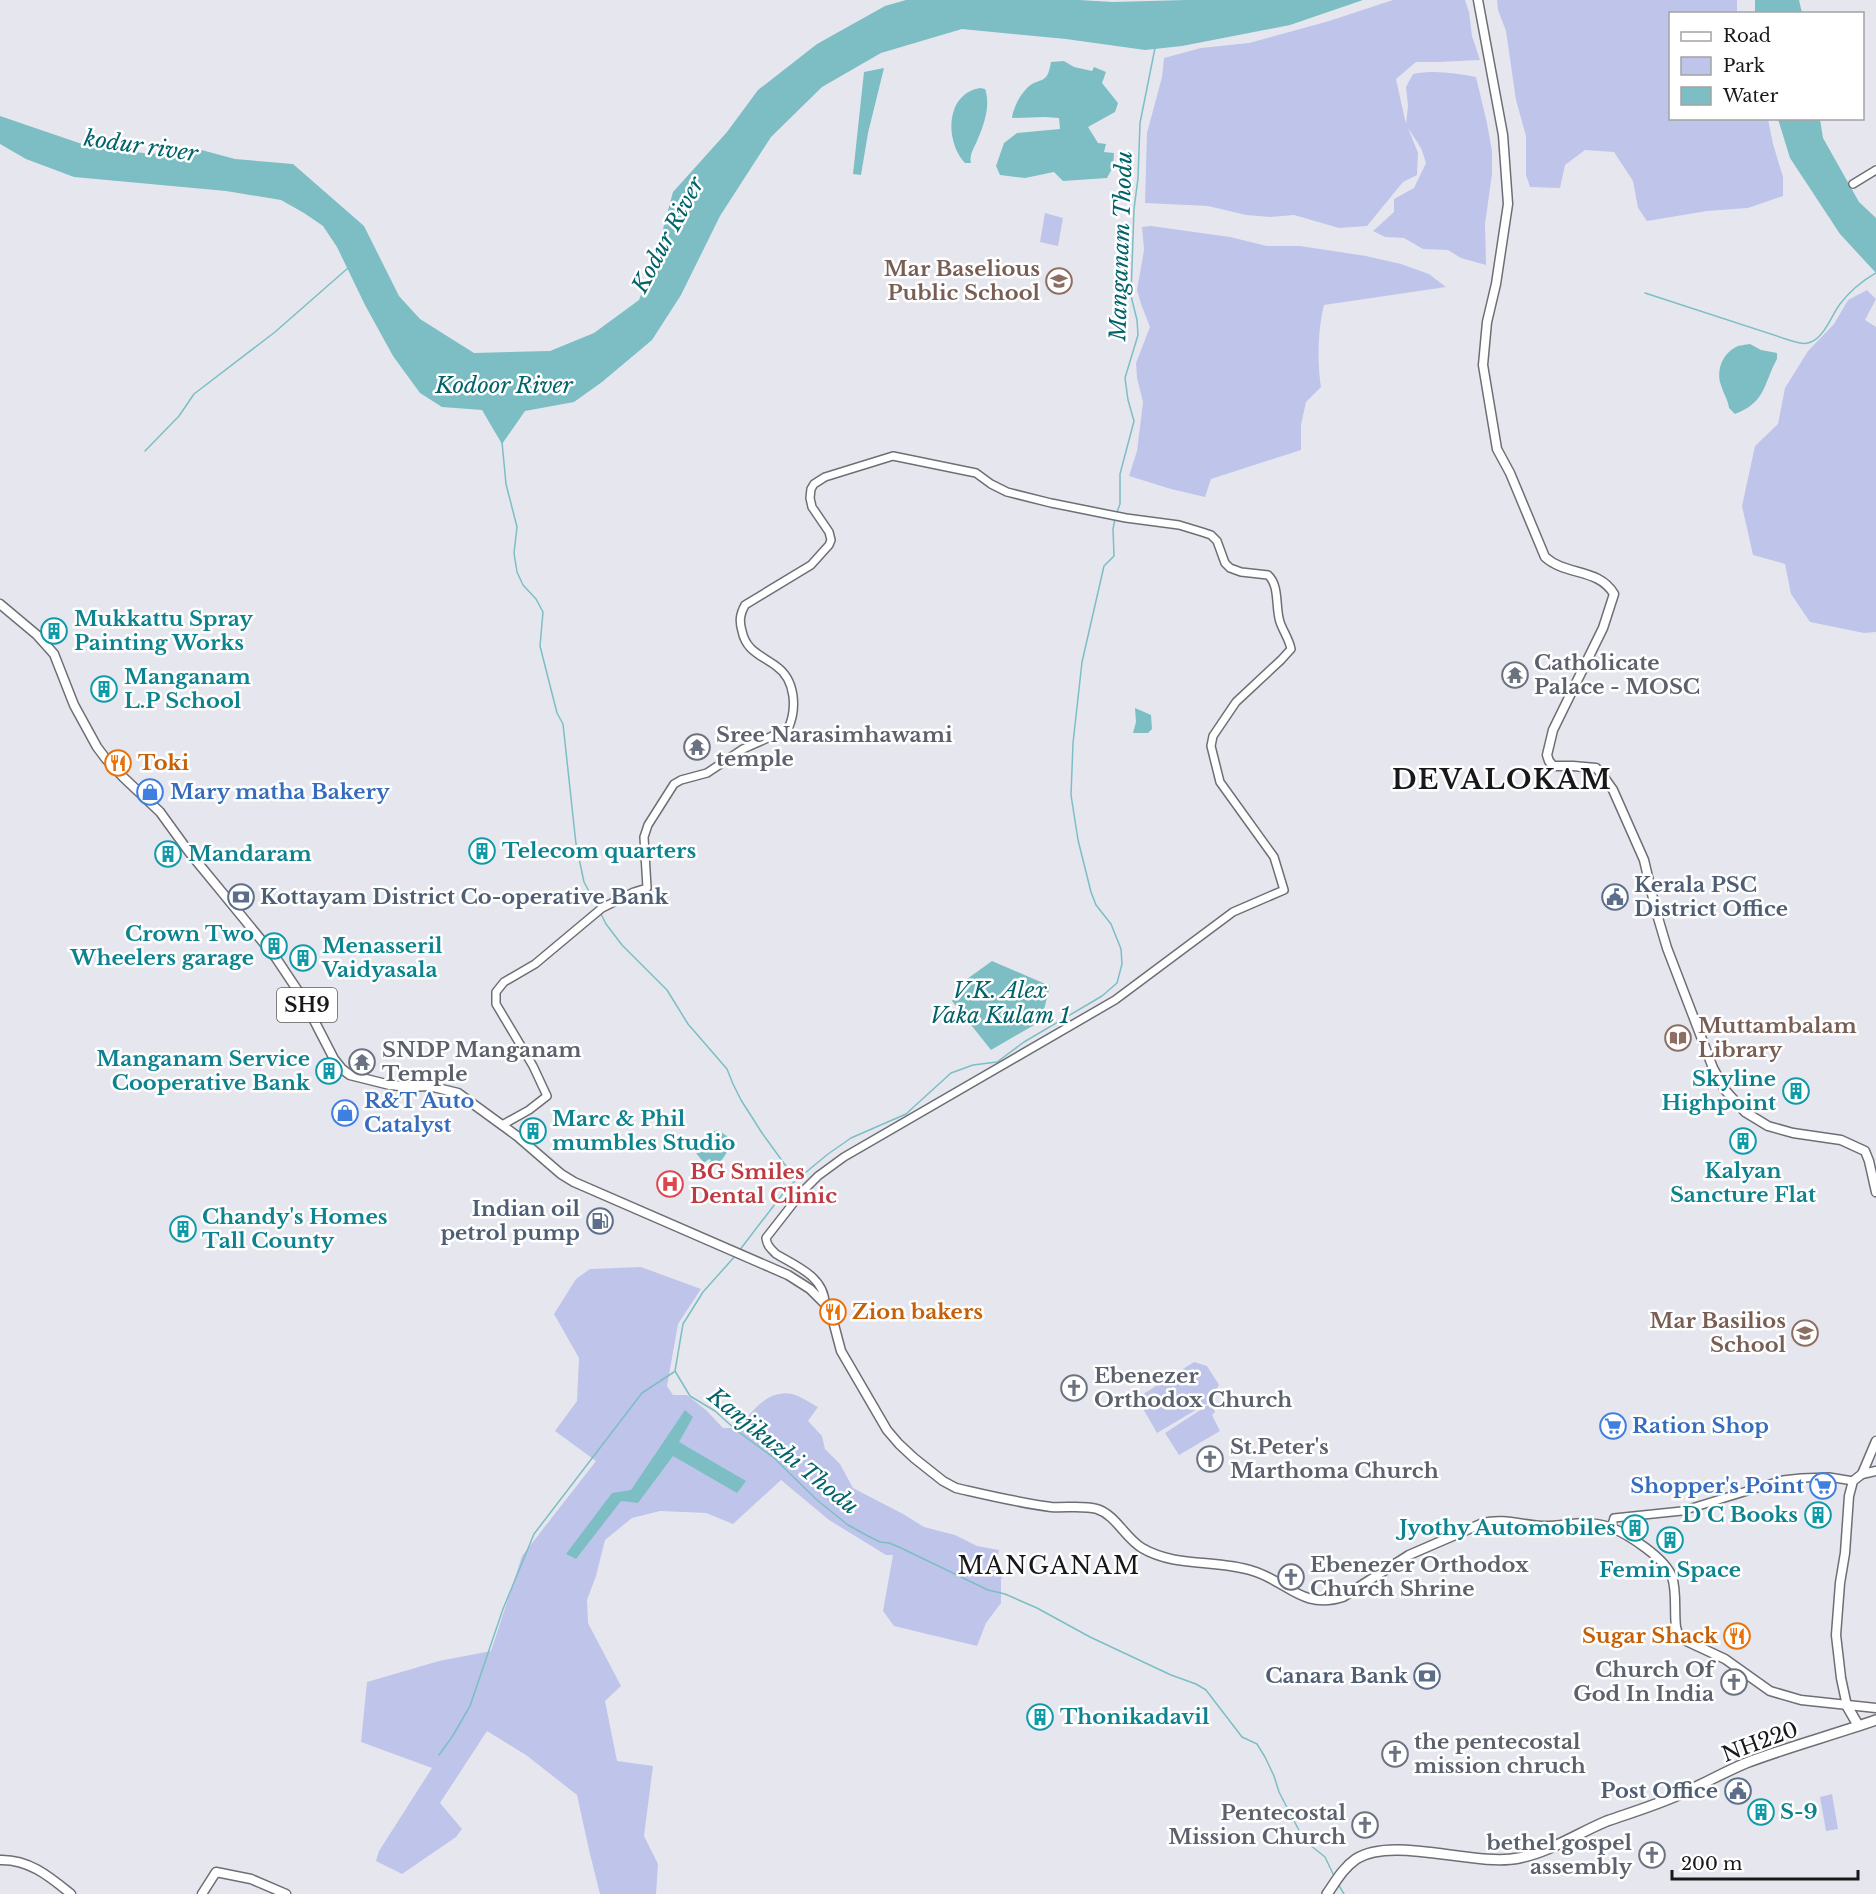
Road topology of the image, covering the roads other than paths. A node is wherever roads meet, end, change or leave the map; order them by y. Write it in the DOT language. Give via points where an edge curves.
graph roads {
  1 [pos="1478,0"];
  2 [pos="1876,170"];
  3 [pos="1853,184"];
  4 [pos="0,604"];
  5 [pos="502,1125"];
  6 [pos="1876,1192"];
  7 [pos="825,1304"];
  8 [pos="1876,1441"];
  9 [pos="1876,1471"];
  10 [pos="1862,1474"];
  11 [pos="1853,1481"];
  12 [pos="1611,1528"];
  13 [pos="1847,1706"];
  14 [pos="1876,1708"];
  15 [pos="1876,1720"];
  16 [pos="1858,1725"];
  17 [pos="0,1860"];
  18 [pos="71,1894"];
  19 [pos="202,1894"];
  20 [pos="285,1894"];
  21 [pos="1327,1894"];
  1 -- 6 [label="main road" via="1503,135 1508,204 1483,365 1497,449 1545,556 1554,565 1595,577 1614,594 1603,628 1553,730 1549,761 1553,766 1596,768 1613,790 1644,860 1667,948 1725,1090 1745,1112 1768,1125 1841,1140 1865,1151"];
  2 -- 3 [label="street"];
  4 -- 5 [label="main road, SH9" via="38,635 54,654 74,705 101,753 160,812 276,958 342,1069 350,1075 390,1085 429,1086 458,1093"];
  5 -- 7 [label="main road, SH9" via="574,1182 788,1275"];
  5 -- 7 [label="street" via="547,1096 496,1004 496,992 599,911 647,888 644,837 674,784 707,773 743,749 788,729 794,714 789,685 777,666 750,649 740,624 741,614 746,604 815,562 829,544 829,532 812,507 813,484 878,460 899,457 976,473 998,488 1028,498 1179,525 1211,535 1230,568 1271,577 1280,621 1290,641 1291,649 1236,702 1210,746 1220,782 1274,857 1284,890 1233,912 1098,1011 844,1157 818,1176 792,1204 766,1242 776,1254 816,1280 823,1290"];
  7 -- 12 [label="main road, SH9" via="842,1351 888,1430 943,1481 956,1488 1040,1505 1104,1512 1131,1540 1167,1558 1252,1570 1296,1593 1326,1601 1343,1597 1409,1555 1483,1523 1586,1523"];
  8 -- 10 [label="main road"];
  9 -- 10 [label="main road"];
  10 -- 11 [label="main road"];
  11 -- 12 [label="street" via="1829,1477 1783,1480 1682,1511 1614,1518"];
  11 -- 13 [label="main road" via="1836,1635"];
  12 -- 13 [label="main road, SH9" via="1650,1551 1671,1574 1676,1627 1682,1639 1719,1655 1770,1691"];
  13 -- 14 [label="main road"];
  13 -- 16 [label="highway"];
  15 -- 16 [label="highway, NH220"];
  16 -- 21 [label="highway, NH220" via="1748,1763 1675,1797 1523,1857 1499,1859 1404,1851 1362,1856"];
  17 -- 18 [label="main road" via="30,1865"];
  19 -- 20 [label="main road" via="216,1872 251,1879"];
}
